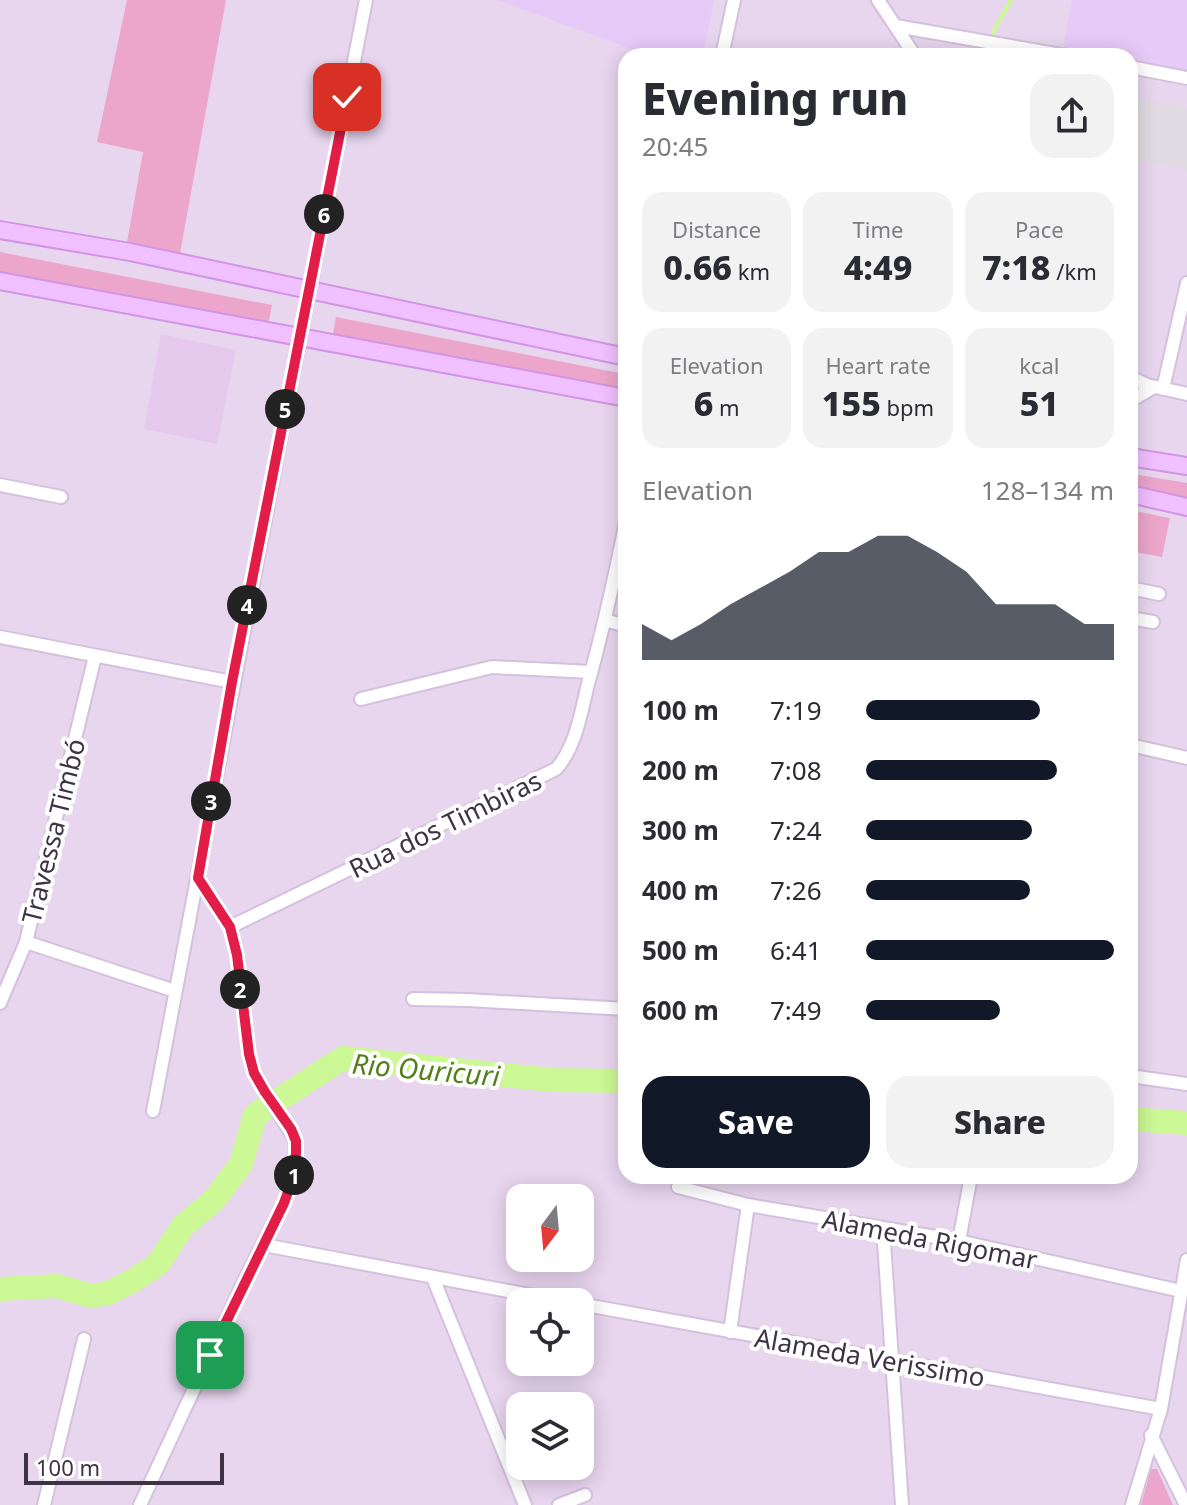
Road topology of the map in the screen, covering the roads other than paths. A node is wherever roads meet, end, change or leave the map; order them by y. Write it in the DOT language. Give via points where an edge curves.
graph roads {
  1 [pos="366,0"];
  2 [pos="734,0"];
  3 [pos="878,0"];
  4 [pos="896,26"];
  5 [pos="724,48"];
  6 [pos="910,48"];
  7 [pos="1021,48"];
  8 [pos="1138,69"];
  9 [pos="1187,78"];
  10 [pos="0,230"];
  11 [pos="0,281"];
  12 [pos="1187,283"];
  13 [pos="308,290"];
  14 [pos="299,338"];
  15 [pos="618,355"];
  16 [pos="1138,380"];
  17 [pos="1159,388"];
  18 [pos="1187,394"];
  19 [pos="618,397"];
  20 [pos="1138,397"];
  21 [pos="1138,458"];
  22 [pos="1187,466"];
  23 [pos="0,485"];
  24 [pos="1138,496"];
  25 [pos="61,497"];
  26 [pos="1187,507"];
  27 [pos="618,559"];
  28 [pos="1138,590"];
  29 [pos="1159,594"];
  30 [pos="1138,619"];
  31 [pos="605,620"];
  32 [pos="1153,622"];
  33 [pos="618,624"];
  34 [pos="0,637"];
  35 [pos="95,656"];
  36 [pos="591,672"];
  37 [pos="232,682"];
  38 [pos="361,699"];
  39 [pos="1138,747"];
  40 [pos="1187,758"];
  41 [pos="198,878"];
  42 [pos="230,927"];
  43 [pos="26,942"];
  44 [pos="175,991"];
  45 [pos="413,999"];
  46 [pos="0,1003"];
  47 [pos="618,1009"];
  48 [pos="1138,1077"];
  49 [pos="1187,1084"];
  50 [pos="153,1111"];
  51 [pos="970,1184"];
  52 [pos="678,1187"];
  53 [pos="748,1205"];
  54 [pos="883,1228"];
  55 [pos="959,1241"];
  56 [pos="264,1245"];
  57 [pos="1187,1260"];
  58 [pos="433,1278"];
  59 [pos="506,1291"];
  60 [pos="1181,1291"];
  61 [pos="594,1307"];
  62 [pos="730,1332"];
  63 [pos="84,1339"];
  64 [pos="894,1362"];
  65 [pos="1161,1409"];
  66 [pos="1151,1435"];
  67 [pos="585,1495"];
  68 [pos="44,1505"];
  69 [pos="140,1505"];
  70 [pos="525,1505"];
  71 [pos="559,1505"];
  72 [pos="902,1505"];
  73 [pos="1132,1505"];
  74 [pos="1186,1505"];
  1 -- 13 [label="street"];
  2 -- 5 [label="street"];
  3 -- 4 [label="street"];
  4 -- 6 [label="street"];
  4 -- 7 [label="street"];
  8 -- 9 [label="street"];
  10 -- 13 [label="street"];
  11 -- 14 [label="street"];
  12 -- 17 [label="street"];
  13 -- 14 [label="street"];
  13 -- 15 [label="street"];
  14 -- 19 [label="street"];
  14 -- 37 [label="street"];
  16 -- 17 [label="street"];
  17 -- 18 [label="street"];
  17 -- 20 [label="street"];
  21 -- 22 [label="street"];
  23 -- 25 [label="street"];
  24 -- 26 [label="street"];
  27 -- 31 [label="street, Rua dos Timbiras"];
  28 -- 29 [label="street"];
  30 -- 32 [label="street"];
  31 -- 33 [label="street"];
  31 -- 36 [label="street, Rua dos Timbiras"];
  34 -- 35 [label="street"];
  35 -- 37 [label="street"];
  35 -- 43 [label="street, Travessa Timbó"];
  36 -- 38 [label="street" via="492,667"];
  36 -- 42 [label="street, Rua dos Timbiras" via="568,753 556,769"];
  37 -- 41 [label="street"];
  39 -- 40 [label="street"];
  41 -- 42 [label="street"];
  41 -- 44 [label="street"];
  42 -- 56 [label="street" via="254,1073 296,1141 290,1190"];
  43 -- 44 [label="street"];
  43 -- 46 [label="street, Travessa Timbó"];
  44 -- 50 [label="street"];
  45 -- 47 [label="street"];
  48 -- 49 [label="street"];
  51 -- 55 [label="street"];
  52 -- 53 [label="street, Alameda Rigomar"];
  53 -- 54 [label="street, Alameda Rigomar"];
  53 -- 62 [label="street"];
  54 -- 55 [label="street, Alameda Rigomar"];
  54 -- 64 [label="street"];
  55 -- 60 [label="street, Alameda Rigomar"];
  56 -- 58 [label="street"];
  56 -- 69 [label="street"];
  57 -- 60 [label="street"];
  58 -- 59 [label="street"];
  58 -- 70 [label="street"];
  60 -- 65 [label="street"];
  61 -- 62 [label="street, Alameda Verissimo"];
  62 -- 64 [label="street, Alameda Verissimo"];
  63 -- 68 [label="street"];
  64 -- 65 [label="street, Alameda Verissimo"];
  64 -- 72 [label="street"];
  65 -- 66 [label="street"];
  66 -- 73 [label="street"];
  66 -- 74 [label="street"];
  67 -- 71 [label="street"];
}
